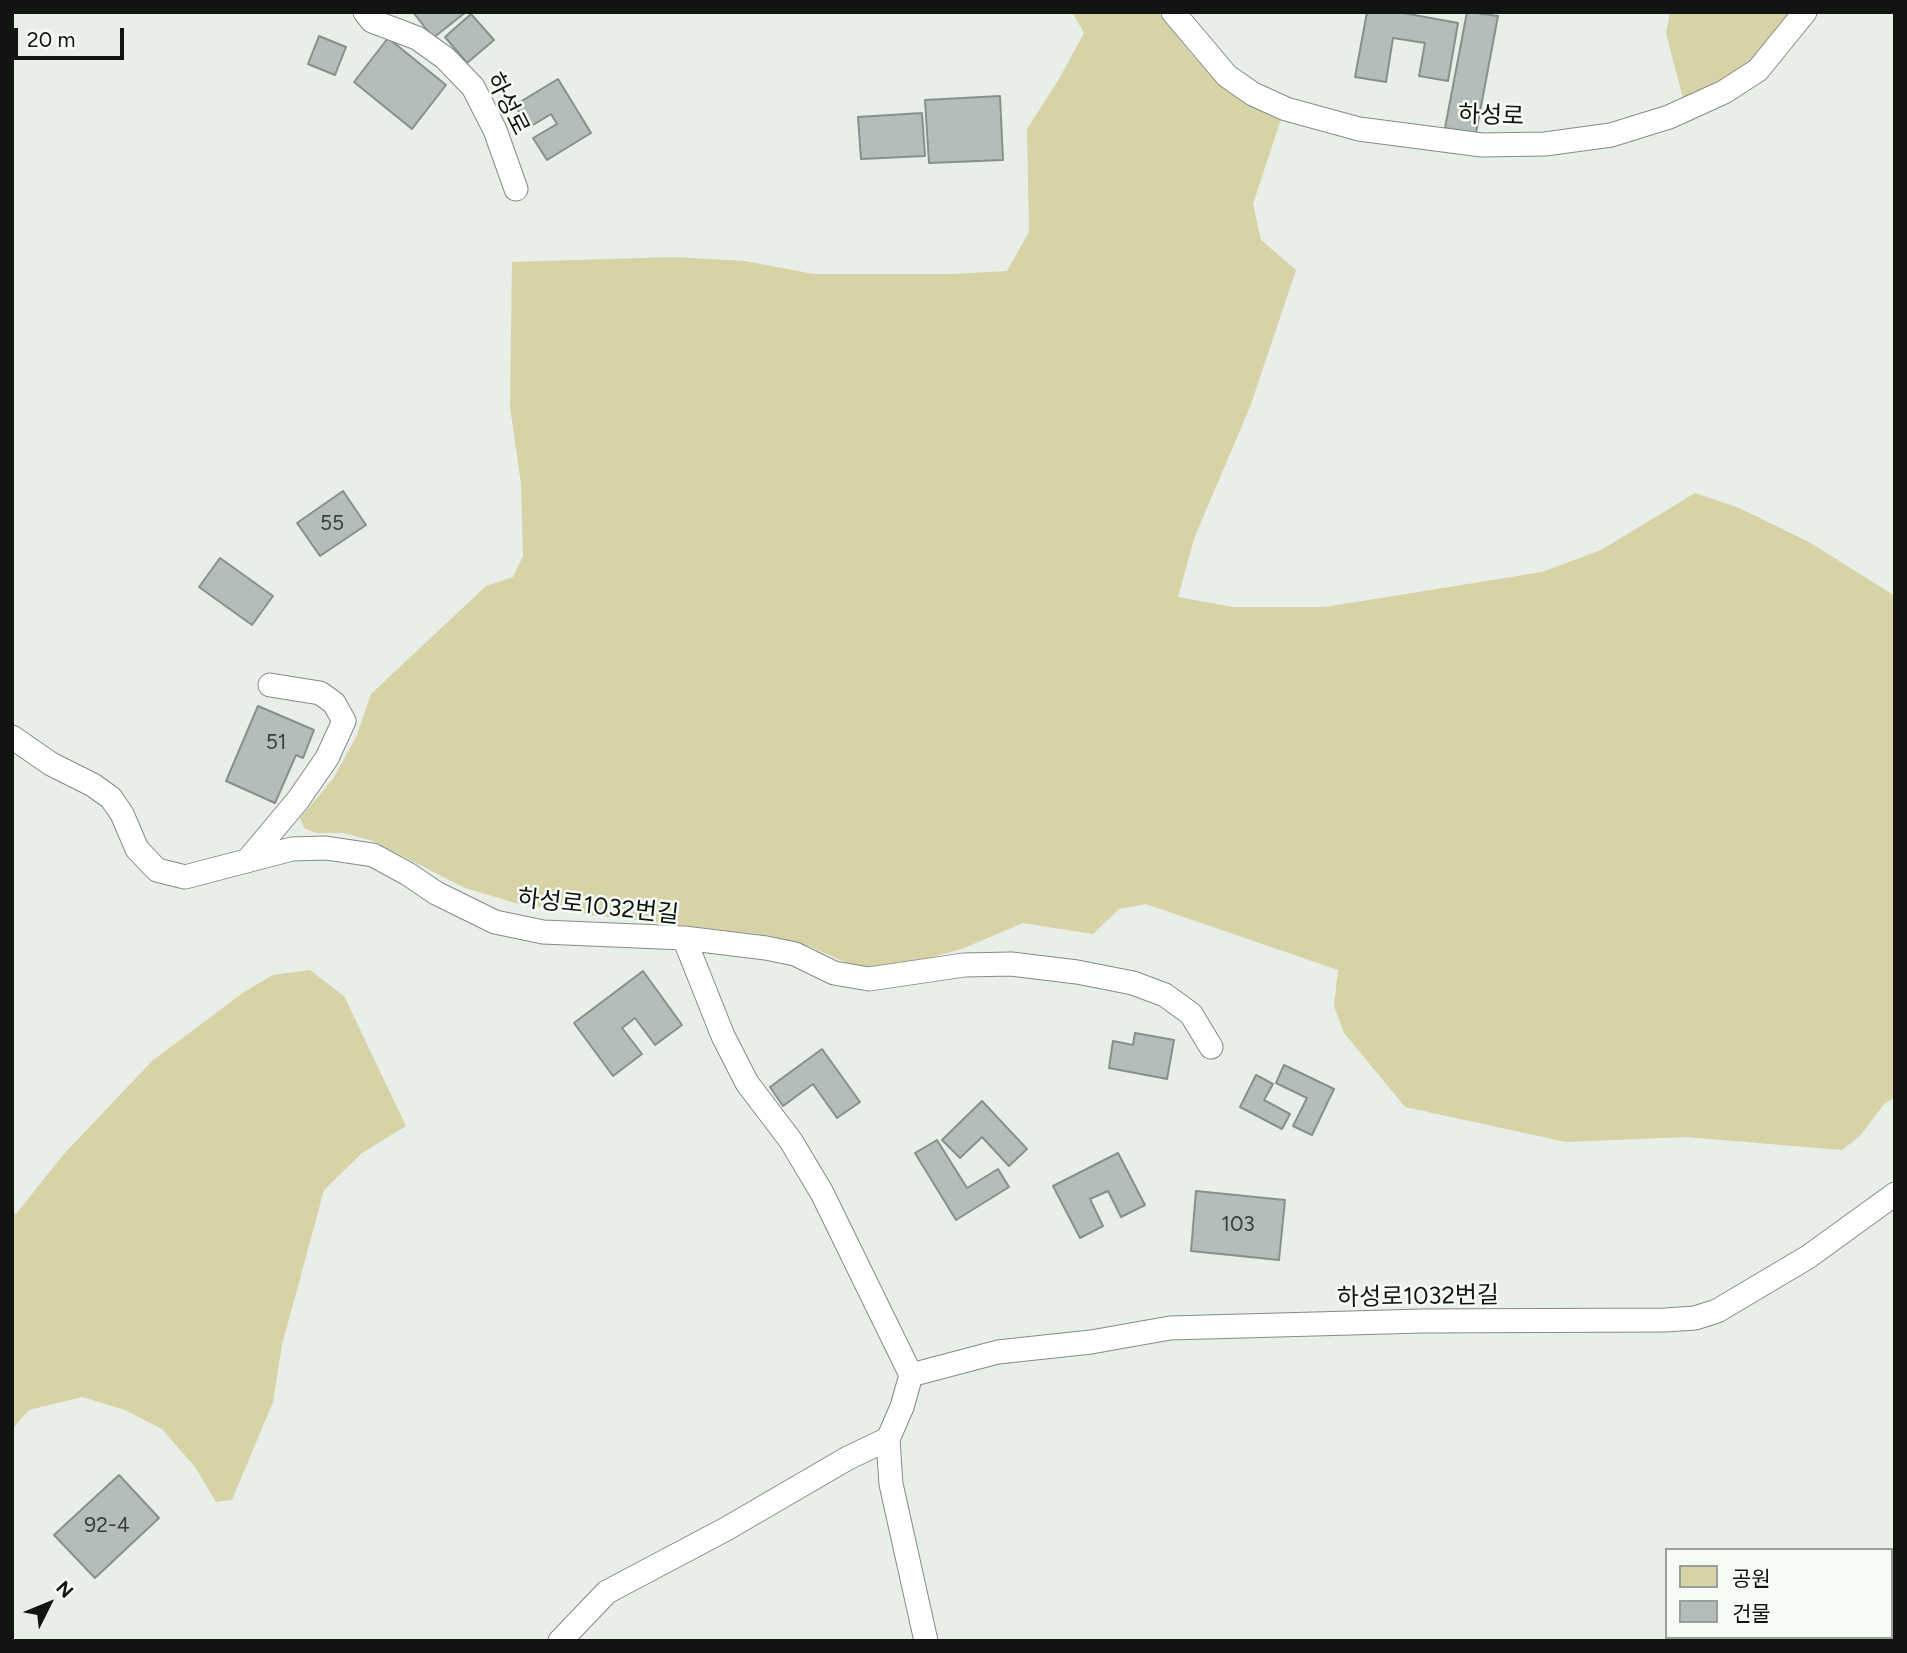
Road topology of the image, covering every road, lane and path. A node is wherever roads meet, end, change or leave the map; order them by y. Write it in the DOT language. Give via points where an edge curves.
graph roads {
  1 [pos="365,12"];
  2 [pos="1173,12"];
  3 [pos="1805,12"];
  4 [pos="516,189"];
  5 [pos="270,684"];
  6 [pos="12,737"];
  7 [pos="247,861"];
  8 [pos="684,938"];
  9 [pos="1211,1047"];
  10 [pos="1895,1194"];
  11 [pos="911,1375"];
  12 [pos="888,1439"];
  13 [pos="560,1641"];
  14 [pos="926,1641"];
  1 -- 4 [label="lane, 하성로" via="372,21 417,38 473,87 495,130"];
  2 -- 3 [label="lane, 하성로" via="1227,76 1286,109 1359,129 1482,145 1545,144 1611,135 1669,117 1724,92 1758,70"];
  5 -- 7 [label="lane" via="320,693 334,703 344,721 313,779"];
  6 -- 7 [label="lane, 하성로1032번길" via="111,798 137,849 157,870 185,877"];
  7 -- 8 [label="lane, 하성로1032번길" via="292,849 326,848 373,855 495,922 543,932"];
  8 -- 9 [label="lane" via="795,954 834,973 869,979 964,965 1012,964 1133,983 1165,995 1191,1014"];
  8 -- 11 [label="lane, 하성로1032번길" via="747,1083 791,1141 822,1193"];
  10 -- 11 [label="lane, 하성로1032번길" via="1808,1257 1717,1311 1695,1318 1170,1328 998,1352"];
  11 -- 12 [label="lane"];
  12 -- 13 [label="lane" via="607,1592"];
  12 -- 14 [label="lane" via="891,1484"];
}
